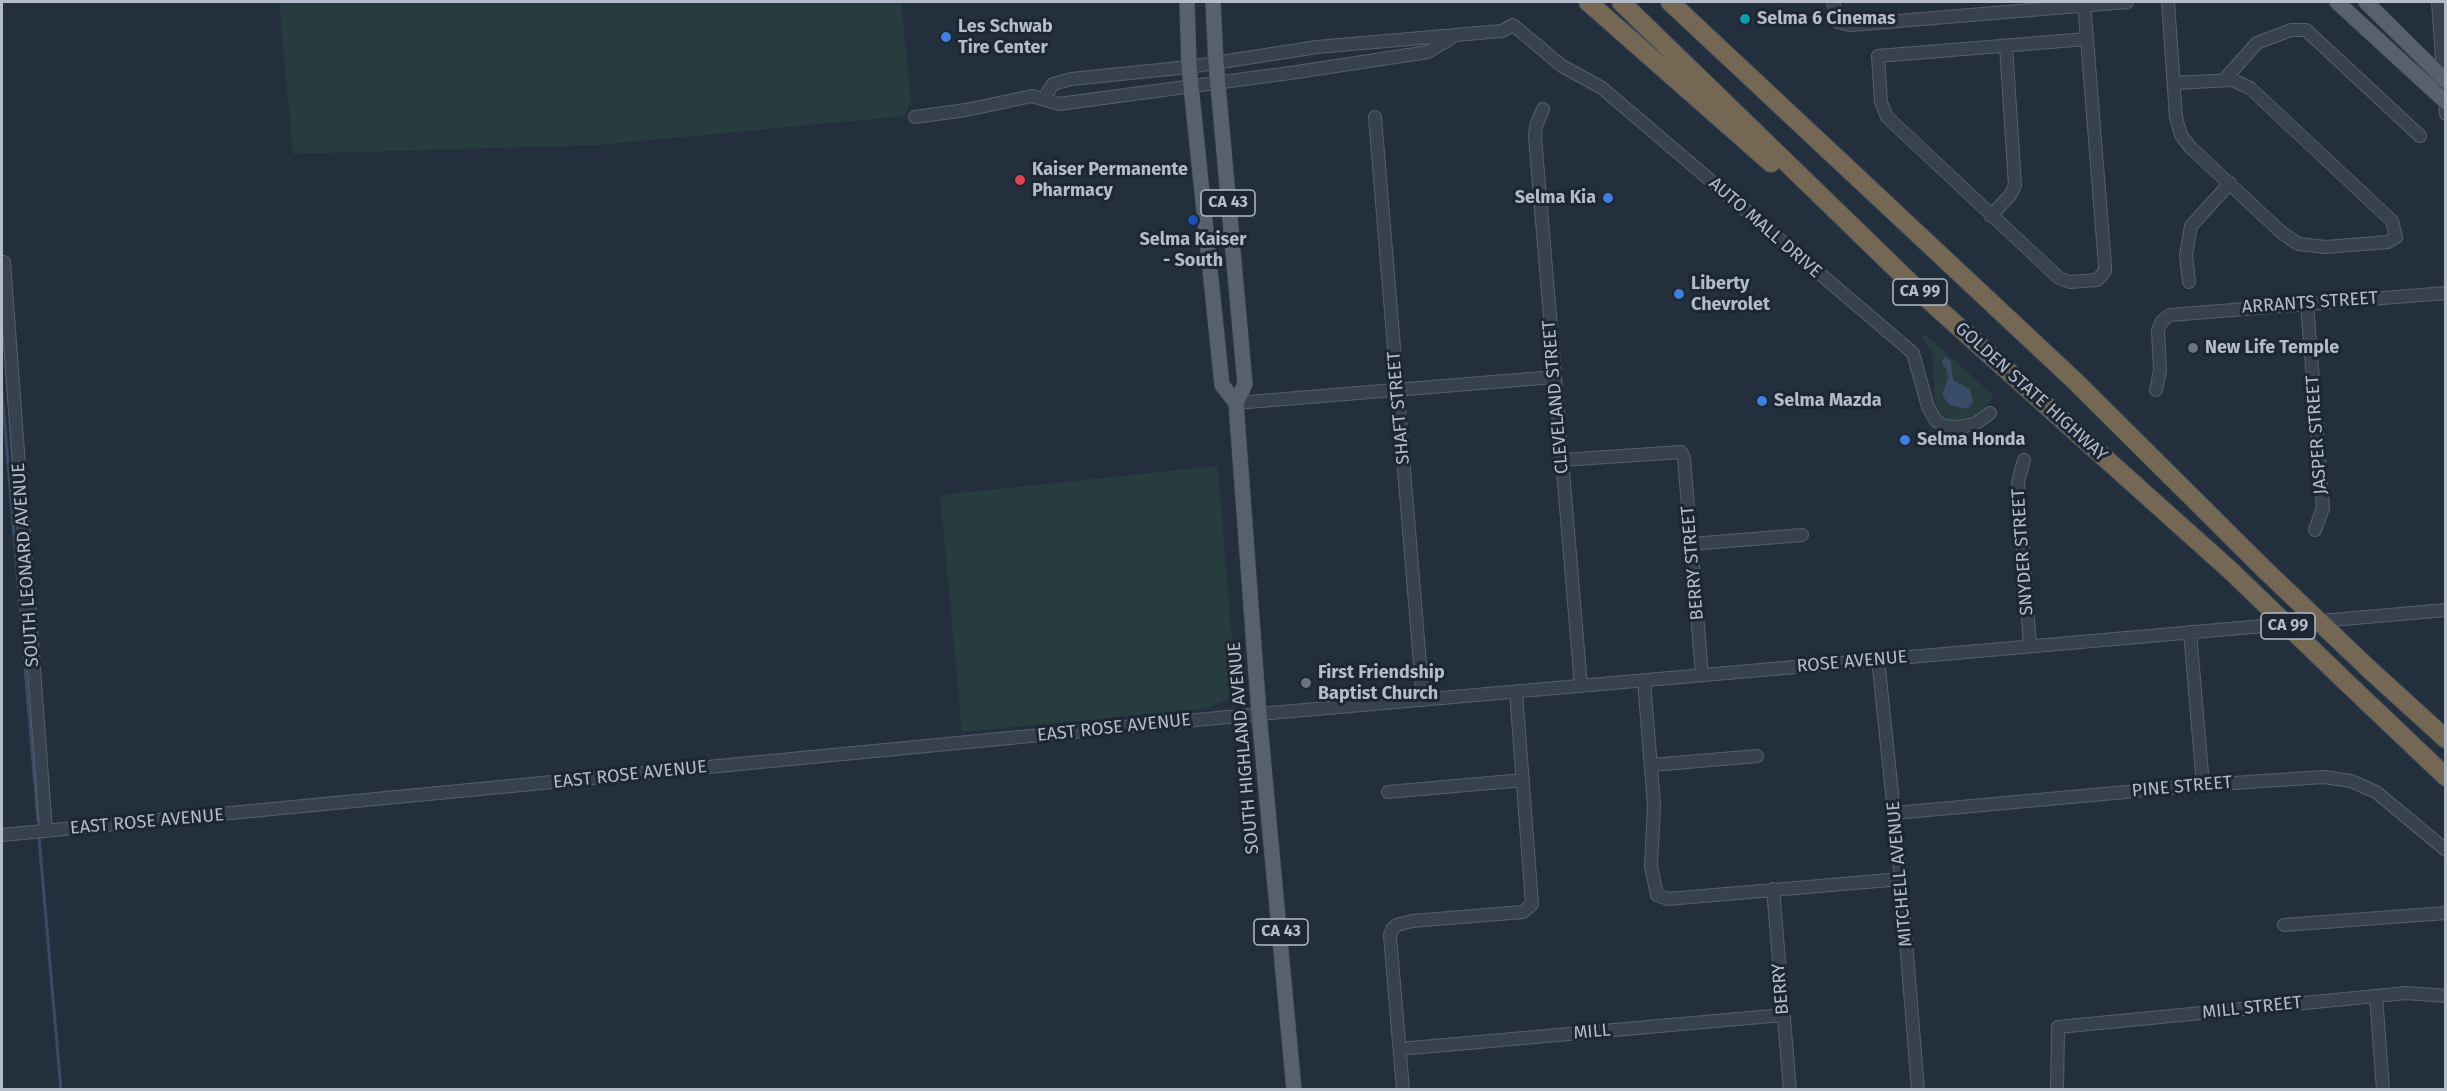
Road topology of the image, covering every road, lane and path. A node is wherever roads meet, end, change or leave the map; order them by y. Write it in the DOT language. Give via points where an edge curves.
graph roads {
  1 [pos="1187,2"];
  2 [pos="1214,2"];
  3 [pos="1588,2"];
  4 [pos="1621,2"];
  5 [pos="1672,2"];
  6 [pos="1833,2"];
  7 [pos="2127,2"];
  8 [pos="2168,2"];
  9 [pos="2337,2"];
  10 [pos="2366,2"];
  11 [pos="2438,2"];
  12 [pos="2084,5"];
  13 [pos="1455,35"];
  14 [pos="2087,39"];
  15 [pos="2006,46"];
  16 [pos="1216,63"];
  17 [pos="1189,67"];
  18 [pos="2224,80"];
  19 [pos="2444,80"];
  20 [pos="1218,83"];
  21 [pos="2174,83"];
  22 [pos="1191,88"];
  23 [pos="1044,98"];
  24 [pos="2445,106"];
  25 [pos="1543,109"];
  26 [pos="915,117"];
  27 [pos="1375,117"];
  28 [pos="2420,136"];
  29 [pos="2230,183"];
  30 [pos="1991,216"];
  31 [pos="4,262"];
  32 [pos="2189,282"];
  33 [pos="2445,293"];
  34 [pos="1923,295"];
  35 [pos="2307,304"];
  36 [pos="1554,377"];
  37 [pos="1397,389"];
  38 [pos="2156,390"];
  39 [pos="1236,403"];
  40 [pos="1990,413"];
  41 [pos="1562,460"];
  42 [pos="2024,460"];
  43 [pos="2315,530"];
  44 [pos="1802,535"];
  45 [pos="1691,544"];
  46 [pos="2445,610"];
  47 [pos="2190,632"];
  48 [pos="2030,646"];
  49 [pos="1878,660"];
  50 [pos="1702,675"];
  51 [pos="1644,681"];
  52 [pos="1581,686"];
  53 [pos="1516,692"];
  54 [pos="1423,700"];
  55 [pos="1259,714"];
  56 [pos="2445,739"];
  57 [pos="1757,756"];
  58 [pos="1653,765"];
  59 [pos="2445,777"];
  60 [pos="1523,780"];
  61 [pos="2203,785"];
  62 [pos="1388,792"];
  63 [pos="1895,813"];
  64 [pos="46,831"];
  65 [pos="2,835"];
  66 [pos="2445,850"];
  67 [pos="1901,879"];
  68 [pos="1773,889"];
  69 [pos="2445,913"];
  70 [pos="2284,925"];
  71 [pos="2376,996"];
  72 [pos="2445,996"];
  73 [pos="1784,1015"];
  74 [pos="1400,1049"];
  75 [pos="1294,1089"];
  76 [pos="1403,1089"];
  77 [pos="1790,1089"];
  78 [pos="1918,1089"];
  79 [pos="2057,1089"];
  80 [pos="2383,1089"];
  1 -- 17 [label="main road, SOUTH HIGHLAND AVENUE / CA 43"];
  2 -- 16 [label="main road, SOUTH HIGHLAND AVENUE / CA 43"];
  3 -- 34 [label="highway"];
  4 -- 34 [label="highway, GOLDEN STATE HIGHWAY / CA 99"];
  5 -- 56 [label="highway, GOLDEN STATE HIGHWAY / CA 99, bridge" via="2076,382 2264,569"];
  6 -- 12 [label="street" via="1838,22 1850,25"];
  7 -- 12 [label="street"];
  8 -- 21 [label="street"];
  9 -- 24 [label="main road"];
  10 -- 19 [label="main road"];
  11 -- 19 [label="street"];
  12 -- 14 [label="street"];
  13 -- 16 [label="street" via="1317,47"];
  13 -- 20 [label="street" via="1428,52"];
  13 -- 40 [label="street, AUTO MALL DRIVE" via="1502,31 1513,25 1562,66 1602,88 1912,353 1928,407 1936,420 1944,426 1958,427 1975,424"];
  14 -- 15 [label="street"];
  14 -- 30 [label="street" via="2103,274 2091,281 2065,282"];
  15 -- 30 [label="street" via="2015,185"];
  15 -- 30 [label="street" via="1878,56 1884,113"];
  16 -- 17 [label="street"];
  16 -- 20 [label="main road, SOUTH HIGHLAND AVENUE / CA 43"];
  17 -- 22 [label="main road, SOUTH HIGHLAND AVENUE / CA 43"];
  17 -- 23 [label="street" via="1071,79 1053,84"];
  18 -- 21 [label="street"];
  18 -- 28 [label="street" via="2257,43 2291,30 2306,30"];
  18 -- 29 [label="street" via="2244,84 2263,99 2392,221 2396,237 2388,242 2326,247 2298,244"];
  19 -- 24 [label="street"];
  20 -- 22 [label="street"];
  20 -- 39 [label="main road, SOUTH HIGHLAND AVENUE / CA 43" via="1245,384"];
  21 -- 29 [label="street" via="2181,135"];
  22 -- 23 [label="street" via="1059,104"];
  22 -- 39 [label="main road, SOUTH HIGHLAND AVENUE / CA 43" via="1222,385"];
  23 -- 26 [label="street" via="1032,96"];
  25 -- 36 [label="street, CLEVELAND STREET" via="1535,136"];
  27 -- 37 [label="street, SHAFT STREET"];
  29 -- 32 [label="street" via="2191,226 2186,255"];
  31 -- 64 [label="street, SOUTH LEONARD AVENUE"];
  33 -- 35 [label="street, ARRANTS STREET"];
  34 -- 59 [label="highway, GOLDEN STATE HIGHWAY / CA 99, bridge" via="2231,571"];
  35 -- 38 [label="street, ARRANTS STREET" via="2174,314 2162,321 2158,330 2160,371"];
  35 -- 43 [label="street, JASPER STREET" via="2323,508"];
  36 -- 37 [label="street"];
  36 -- 41 [label="street, CLEVELAND STREET"];
  37 -- 39 [label="street"];
  37 -- 54 [label="street, SHAFT STREET"];
  39 -- 55 [label="main road, SOUTH HIGHLAND AVENUE / CA 43"];
  41 -- 45 [label="street, BERRY STREET" via="1681,452"];
  41 -- 52 [label="street, CLEVELAND STREET"];
  42 -- 48 [label="street, SNYDER STREET" via="2018,482"];
  44 -- 45 [label="street"];
  45 -- 50 [label="street, BERRY STREET"];
  46 -- 47 [label="street, ROSE AVENUE"];
  47 -- 48 [label="street, ROSE AVENUE"];
  47 -- 61 [label="street"];
  48 -- 49 [label="street, ROSE AVENUE"];
  49 -- 50 [label="street, ROSE AVENUE"];
  49 -- 63 [label="street, MITCHELL AVENUE"];
  50 -- 51 [label="street, ROSE AVENUE"];
  51 -- 52 [label="street, ROSE AVENUE"];
  51 -- 58 [label="street"];
  52 -- 53 [label="street, ROSE AVENUE"];
  53 -- 54 [label="street, ROSE AVENUE"];
  53 -- 60 [label="street"];
  54 -- 55 [label="street, ROSE AVENUE"];
  55 -- 64 [label="street, EAST ROSE AVENUE"];
  55 -- 75 [label="main road, SOUTH HIGHLAND AVENUE / CA 43"];
  57 -- 58 [label="street"];
  58 -- 68 [label="street" via="1651,866 1657,895 1668,899"];
  60 -- 62 [label="street"];
  60 -- 74 [label="street" via="1532,904 1522,912 1412,921 1392,929"];
  61 -- 63 [label="street, PINE STREET"];
  61 -- 66 [label="street, PINE STREET" via="2310,777 2351,781 2388,800"];
  63 -- 67 [label="street, MITCHELL AVENUE"];
  64 -- 65 [label="street, EAST ROSE AVENUE"];
  67 -- 68 [label="street"];
  67 -- 78 [label="street, MITCHELL AVENUE"];
  68 -- 73 [label="street, BERRY"];
  69 -- 70 [label="street"];
  71 -- 72 [label="street, MILL STREET"];
  71 -- 79 [label="street, MILL STREET" via="2058,1027"];
  71 -- 80 [label="street"];
  73 -- 74 [label="street, MILL"];
  73 -- 77 [label="street, BERRY"];
  74 -- 76 [label="street"];
}
